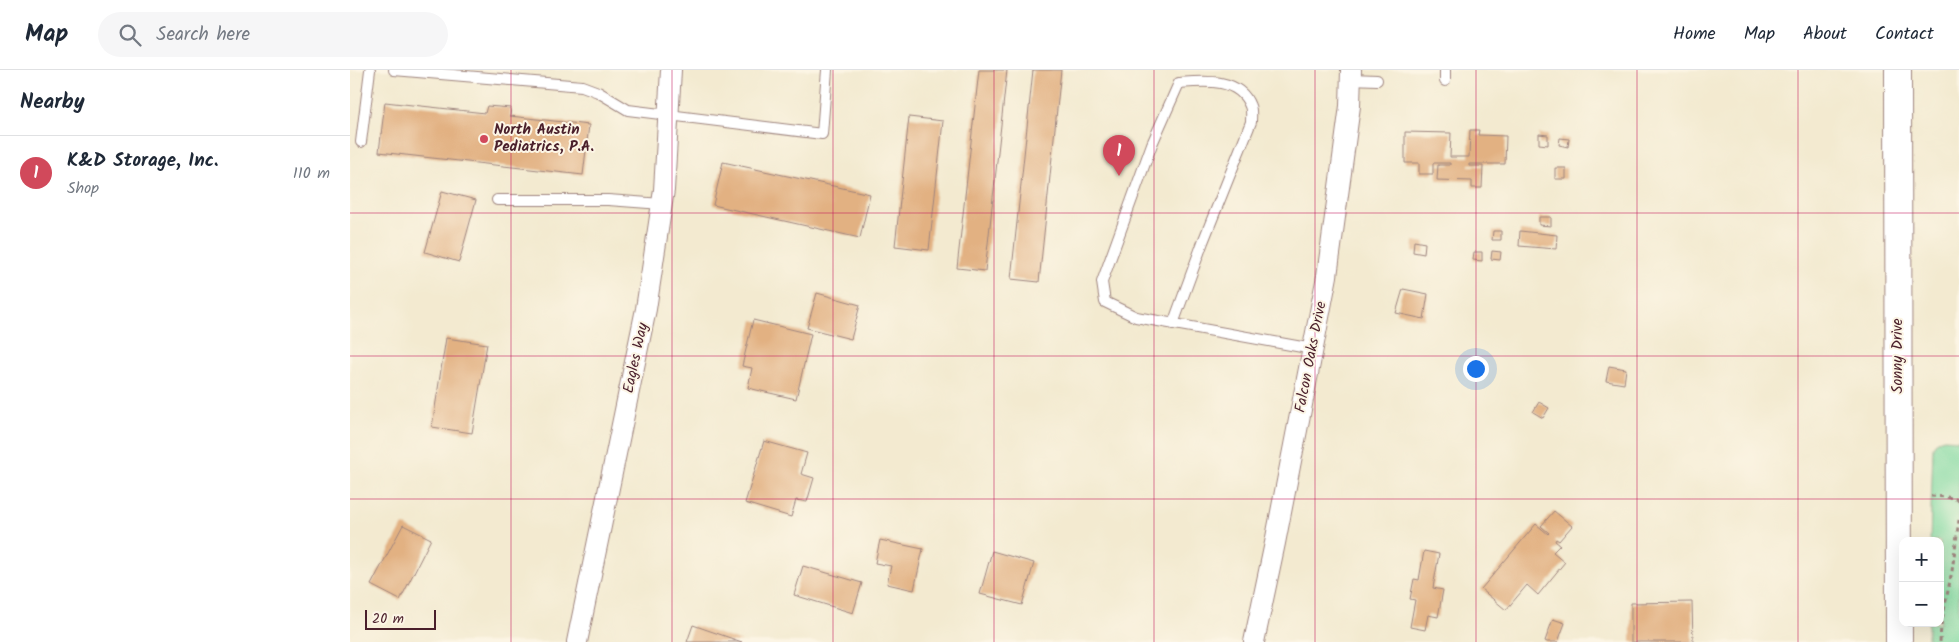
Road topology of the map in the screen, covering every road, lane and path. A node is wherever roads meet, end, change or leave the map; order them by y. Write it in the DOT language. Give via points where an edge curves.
graph roads {
  1 [pos="370,70"];
  2 [pos="394,70"];
  3 [pos="671,70"];
  4 [pos="827,70"];
  5 [pos="1898,70"];
  6 [pos="1351,75"];
  7 [pos="1377,80"];
  8 [pos="669,114"];
  9 [pos="361,142"];
  10 [pos="497,200"];
  11 [pos="662,204"];
  12 [pos="1173,324"];
  13 [pos="1313,349"];
  14 [pos="1931,496"];
  15 [pos="1959,500"];
  16 [pos="1959,520"];
  17 [pos="577,642"];
  18 [pos="1254,642"];
  19 [pos="1898,642"];
  20 [pos="1940,642"];
  1 -- 9 [label="lane"];
  2 -- 8 [label="lane" via="582,86 628,110"];
  3 -- 8 [label="street, Eagles Way"];
  4 -- 8 [label="lane" via="822,134"];
  5 -- 19 [label="street, Sonny Drive"];
  6 -- 7 [label="lane"];
  6 -- 13 [label="street, Falcon Oaks Drive" via="1350,106 1327,276"];
  8 -- 11 [label="street, Eagles Way"];
  10 -- 11 [label="lane" via="608,200"];
  11 -- 17 [label="street, Eagles Way" via="646,310"];
  12 -- 12 [label="lane" via="1136,317 1105,302 1102,282 1152,144 1180,83 1228,84 1250,106 1251,122"];
  12 -- 13 [label="lane"];
  13 -- 18 [label="street, Falcon Oaks Drive"];
  14 -- 15 [label="path"];
  16 -- 20 [label="path"];
}
